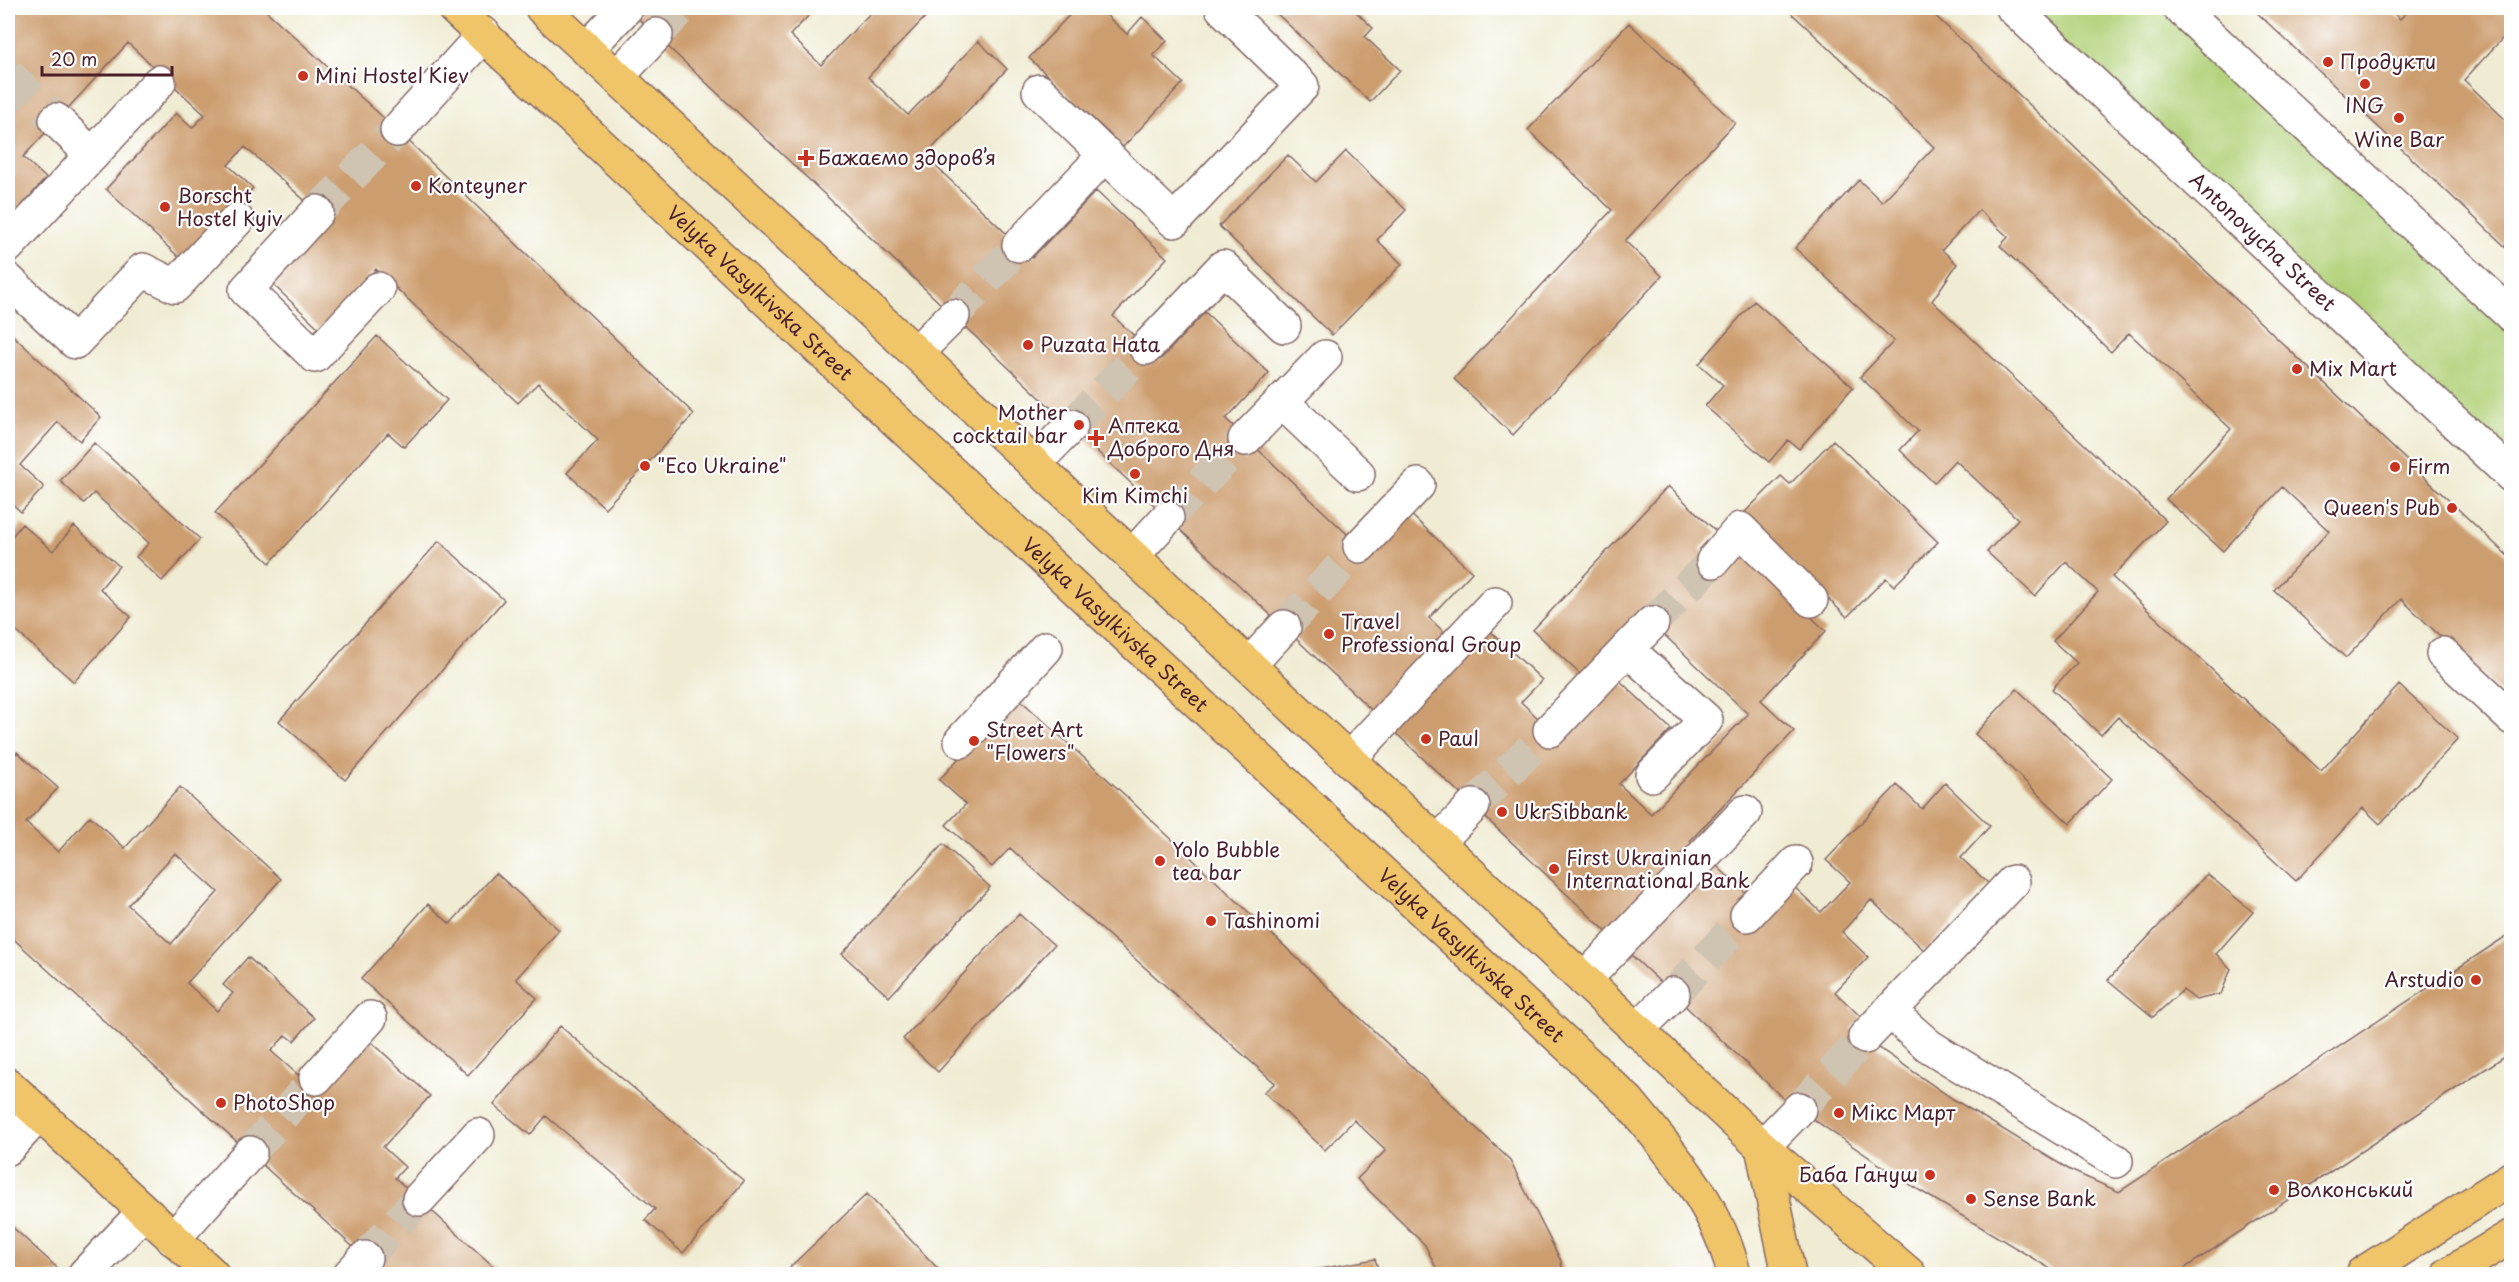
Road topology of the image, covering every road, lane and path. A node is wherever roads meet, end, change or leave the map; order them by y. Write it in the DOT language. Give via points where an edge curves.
graph roads {
  1 [pos="454,8"];
  2 [pos="542,8"];
  3 [pos="626,8"];
  4 [pos="1222,8"];
  5 [pos="2013,8"];
  6 [pos="2180,8"];
  7 [pos="484,34"];
  8 [pos="656,35"];
  9 [pos="587,49"];
  10 [pos="617,76"];
  11 [pos="159,82"];
  12 [pos="1039,91"];
  13 [pos="56,120"];
  14 [pos="396,130"];
  15 [pos="92,154"];
  16 [pos="1106,154"];
  17 [pos="318,212"];
  18 [pos="237,220"];
  19 [pos="1019,245"];
  20 [pos="8,246"];
  21 [pos="8,280"];
  22 [pos="378,289"];
  23 [pos="2508,307"];
  24 [pos="953,316"];
  25 [pos="1284,326"];
  26 [pos="1146,348"];
  27 [pos="916,353"];
  28 [pos="1325,357"];
  29 [pos="1282,402"];
  30 [pos="1071,426"];
  31 [pos="1245,439"];
  32 [pos="1035,464"];
  33 [pos="1358,474"];
  34 [pos="2511,476"];
  35 [pos="1418,485"];
  36 [pos="1167,518"];
  37 [pos="1360,546"];
  38 [pos="1132,556"];
  39 [pos="1713,561"];
  40 [pos="1811,600"];
  41 [pos="1495,603"];
  42 [pos="1652,623"];
  43 [pos="1284,627"];
  44 [pos="1046,648"];
  45 [pos="1627,649"];
  46 [pos="2443,654"];
  47 [pos="1249,665"];
  48 [pos="2511,718"];
  49 [pos="1550,730"];
  50 [pos="961,741"];
  51 [pos="1349,759"];
  52 [pos="1652,775"];
  53 [pos="1473,806"];
  54 [pos="1746,812"];
  55 [pos="1438,842"];
  56 [pos="1796,862"];
  57 [pos="2013,882"];
  58 [pos="1747,915"];
  59 [pos="1584,980"];
  60 [pos="1673,994"];
  61 [pos="1889,1011"];
  62 [pos="370,1018"];
  63 [pos="1637,1030"];
  64 [pos="1865,1037"];
  65 [pos="316,1078"];
  66 [pos="8,1085"];
  67 [pos="1799,1109"];
  68 [pos="39,1114"];
  69 [pos="478,1135"];
  70 [pos="1762,1147"];
  71 [pos="8,1148"];
  72 [pos="250,1154"];
  73 [pos="2116,1161"];
  74 [pos="2511,1178"];
  75 [pos="419,1199"];
  76 [pos="144,1212"];
  77 [pos="2511,1236"];
  78 [pos="173,1239"];
  79 [pos="85,1275"];
  80 [pos="212,1275"];
  81 [pos="1734,1275"];
  82 [pos="1790,1275"];
  83 [pos="1909,1275"];
  84 [pos="2362,1275"];
  85 [pos="2449,1275"];
  1 -- 7 [label="main road, Velyka Vasylkivska Street"];
  2 -- 9 [label="main road"];
  3 -- 9 [label="street"];
  4 -- 16 [label="street" via="1302,86 1174,220"];
  5 -- 34 [label="street, Antonovycha Street"];
  6 -- 23 [label="street"];
  7 -- 14 [label="street"];
  7 -- 81 [label="main road, Velyka Vasylkivska Street" via="1628,1101 1680,1163 1708,1207 1728,1249"];
  8 -- 10 [label="street"];
  9 -- 10 [label="main road"];
  10 -- 27 [label="main road"];
  11 -- 15 [label="street"];
  12 -- 16 [label="street"];
  13 -- 15 [label="street"];
  15 -- 20 [label="street"];
  16 -- 19 [label="street"];
  17 -- 22 [label="street" via="246,290 315,356"];
  18 -- 21 [label="street" via="176,286 143,270 75,342"];
  24 -- 27 [label="street"];
  25 -- 26 [label="street" via="1223,267"];
  27 -- 32 [label="main road"];
  28 -- 29 [label="street"];
  29 -- 31 [label="street"];
  29 -- 33 [label="street"];
  30 -- 32 [label="street"];
  32 -- 38 [label="main road"];
  35 -- 37 [label="street"];
  36 -- 38 [label="street"];
  38 -- 47 [label="main road"];
  39 -- 40 [label="street" via="1740,529"];
  41 -- 51 [label="street"];
  42 -- 45 [label="street"];
  43 -- 47 [label="street"];
  44 -- 50 [label="street"];
  45 -- 49 [label="street"];
  45 -- 52 [label="street" via="1706,720"];
  46 -- 48 [label="street"];
  47 -- 51 [label="main road"];
  51 -- 55 [label="main road"];
  53 -- 55 [label="street"];
  54 -- 59 [label="street"];
  55 -- 59 [label="main road"];
  56 -- 58 [label="street"];
  57 -- 61 [label="street"];
  59 -- 63 [label="main road"];
  60 -- 63 [label="street"];
  61 -- 64 [label="street"];
  61 -- 73 [label="street" via="1929,1046"];
  62 -- 65 [label="street"];
  63 -- 70 [label="main road"];
  66 -- 68 [label="main road"];
  67 -- 70 [label="street"];
  68 -- 71 [label="street"];
  68 -- 76 [label="main road"];
  69 -- 75 [label="street"];
  70 -- 82 [label="main road"];
  70 -- 83 [label="main road"];
  72 -- 78 [label="street"];
  74 -- 84 [label="main road"];
  76 -- 78 [label="main road"];
  76 -- 79 [label="street"];
  77 -- 85 [label="main road"];
  78 -- 80 [label="main road"];
}
